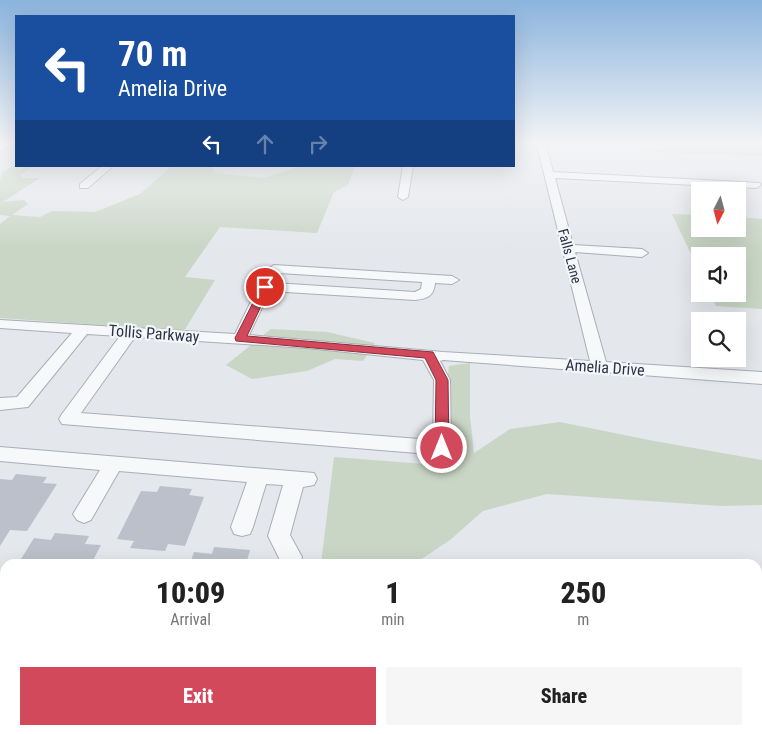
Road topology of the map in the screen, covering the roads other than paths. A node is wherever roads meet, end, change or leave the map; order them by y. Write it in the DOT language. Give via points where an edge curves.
graph roads {
  1 [pos="92,179"];
  2 [pos="406,179"];
  3 [pos="549,179"];
  4 [pos="636,179"];
  5 [pos="756,185"];
  6 [pos="84,186"];
  7 [pos="403,198"];
  8 [pos="568,248"];
  9 [pos="642,253"];
  10 [pos="452,280"];
  11 [pos="0,324"];
  12 [pos="83,329"];
  13 [pos="131,332"];
  14 [pos="240,338"];
  15 [pos="307,343"];
  16 [pos="438,356"];
  17 [pos="599,366"];
  18 [pos="762,378"];
  19 [pos="0,404"];
  20 [pos="0,454"];
  21 [pos="114,463"];
  22 [pos="258,475"];
  23 [pos="84,514"];
  24 [pos="242,527"];
  25 [pos="290,559"];
  1 -- 6 [label="street"];
  2 -- 7 [label="street"];
  3 -- 8 [label="street, Falls Lane"];
  4 -- 5 [label="street"];
  8 -- 9 [label="street"];
  8 -- 17 [label="street, Falls Lane"];
  10 -- 14 [label="street" via="429,279 428,290 415,296 265,287"];
  11 -- 12 [label="street, Tollis Parkway"];
  12 -- 13 [label="street, Tollis Parkway"];
  12 -- 19 [label="street" via="22,403"];
  13 -- 14 [label="street, Tollis Parkway"];
  13 -- 16 [label="street" via="68,419 442,448 442,380"];
  14 -- 15 [label="street, Tollis Parkway"];
  15 -- 16 [label="street, Amelia Drive"];
  16 -- 17 [label="street, Amelia Drive"];
  17 -- 18 [label="street, Amelia Drive"];
  20 -- 21 [label="street"];
  21 -- 22 [label="street"];
  21 -- 23 [label="street"];
  22 -- 24 [label="street"];
  22 -- 25 [label="street" via="301,478 279,536"];
}
